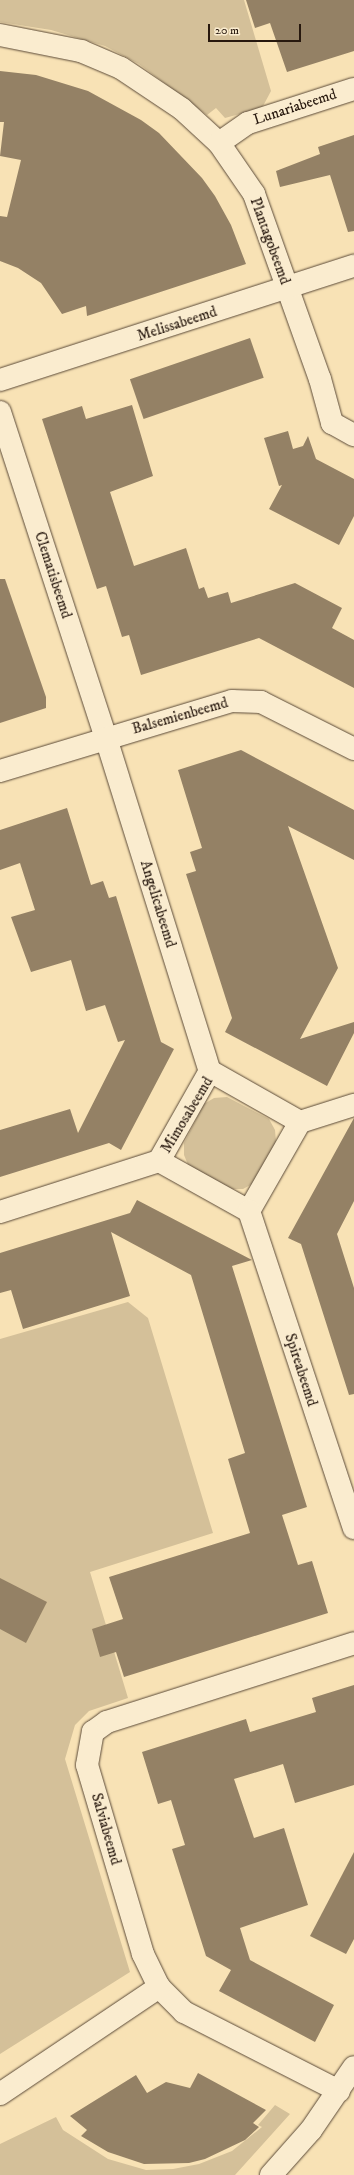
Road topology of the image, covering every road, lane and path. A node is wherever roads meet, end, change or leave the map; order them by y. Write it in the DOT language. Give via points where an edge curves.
graph roads {
  1 [pos="0,35"];
  2 [pos="354,89"];
  3 [pos="219,143"];
  4 [pos="354,266"];
  5 [pos="287,288"];
  6 [pos="0,380"];
  7 [pos="0,412"];
  8 [pos="354,435"];
  9 [pos="106,738"];
  10 [pos="354,749"];
  11 [pos="0,771"];
  12 [pos="210,1071"];
  13 [pos="354,1104"];
  14 [pos="300,1122"];
  15 [pos="159,1161"];
  16 [pos="249,1211"];
  17 [pos="0,1212"];
  18 [pos="354,1528"];
  19 [pos="354,1643"];
  20 [pos="159,1987"];
  21 [pos="354,2067"];
  22 [pos="339,2091"];
  23 [pos="0,2094"];
  24 [pos="271,2175"];
  1 -- 3 [label="street, Plantagobeemd" via="81,51 121,68 182,109"];
  2 -- 3 [label="street, Lunariabeemd" via="248,123"];
  3 -- 5 [label="street, Plantagobeemd" via="254,194"];
  4 -- 5 [label="street, Melissabeemd"];
  5 -- 6 [label="street, Melissabeemd"];
  5 -- 8 [label="street, Plantagobeemd" via="320,379 332,423"];
  7 -- 9 [label="street, Clematisbeemd"];
  9 -- 10 [label="street, Balsemienbeemd" via="232,701 247,700 261,702 290,715"];
  9 -- 11 [label="street, Balsemienbeemd"];
  9 -- 12 [label="street, Angelicabeemd"];
  12 -- 14 [label="street, Mimosabeemd"];
  12 -- 15 [label="street, Mimosabeemd"];
  13 -- 14 [label="street"];
  14 -- 16 [label="street"];
  15 -- 16 [label="street, Mimosabeemd"];
  15 -- 17 [label="street, Mimosabeemd"];
  16 -- 18 [label="street, Spireabeemd"];
  19 -- 20 [label="street, Salviabeemd" via="107,1722 93,1732 87,1765 143,1954"];
  20 -- 22 [label="street, Salviabeemd" via="184,2012"];
  20 -- 23 [label="street"];
  21 -- 22 [label="street"];
  22 -- 24 [label="street"];
}
